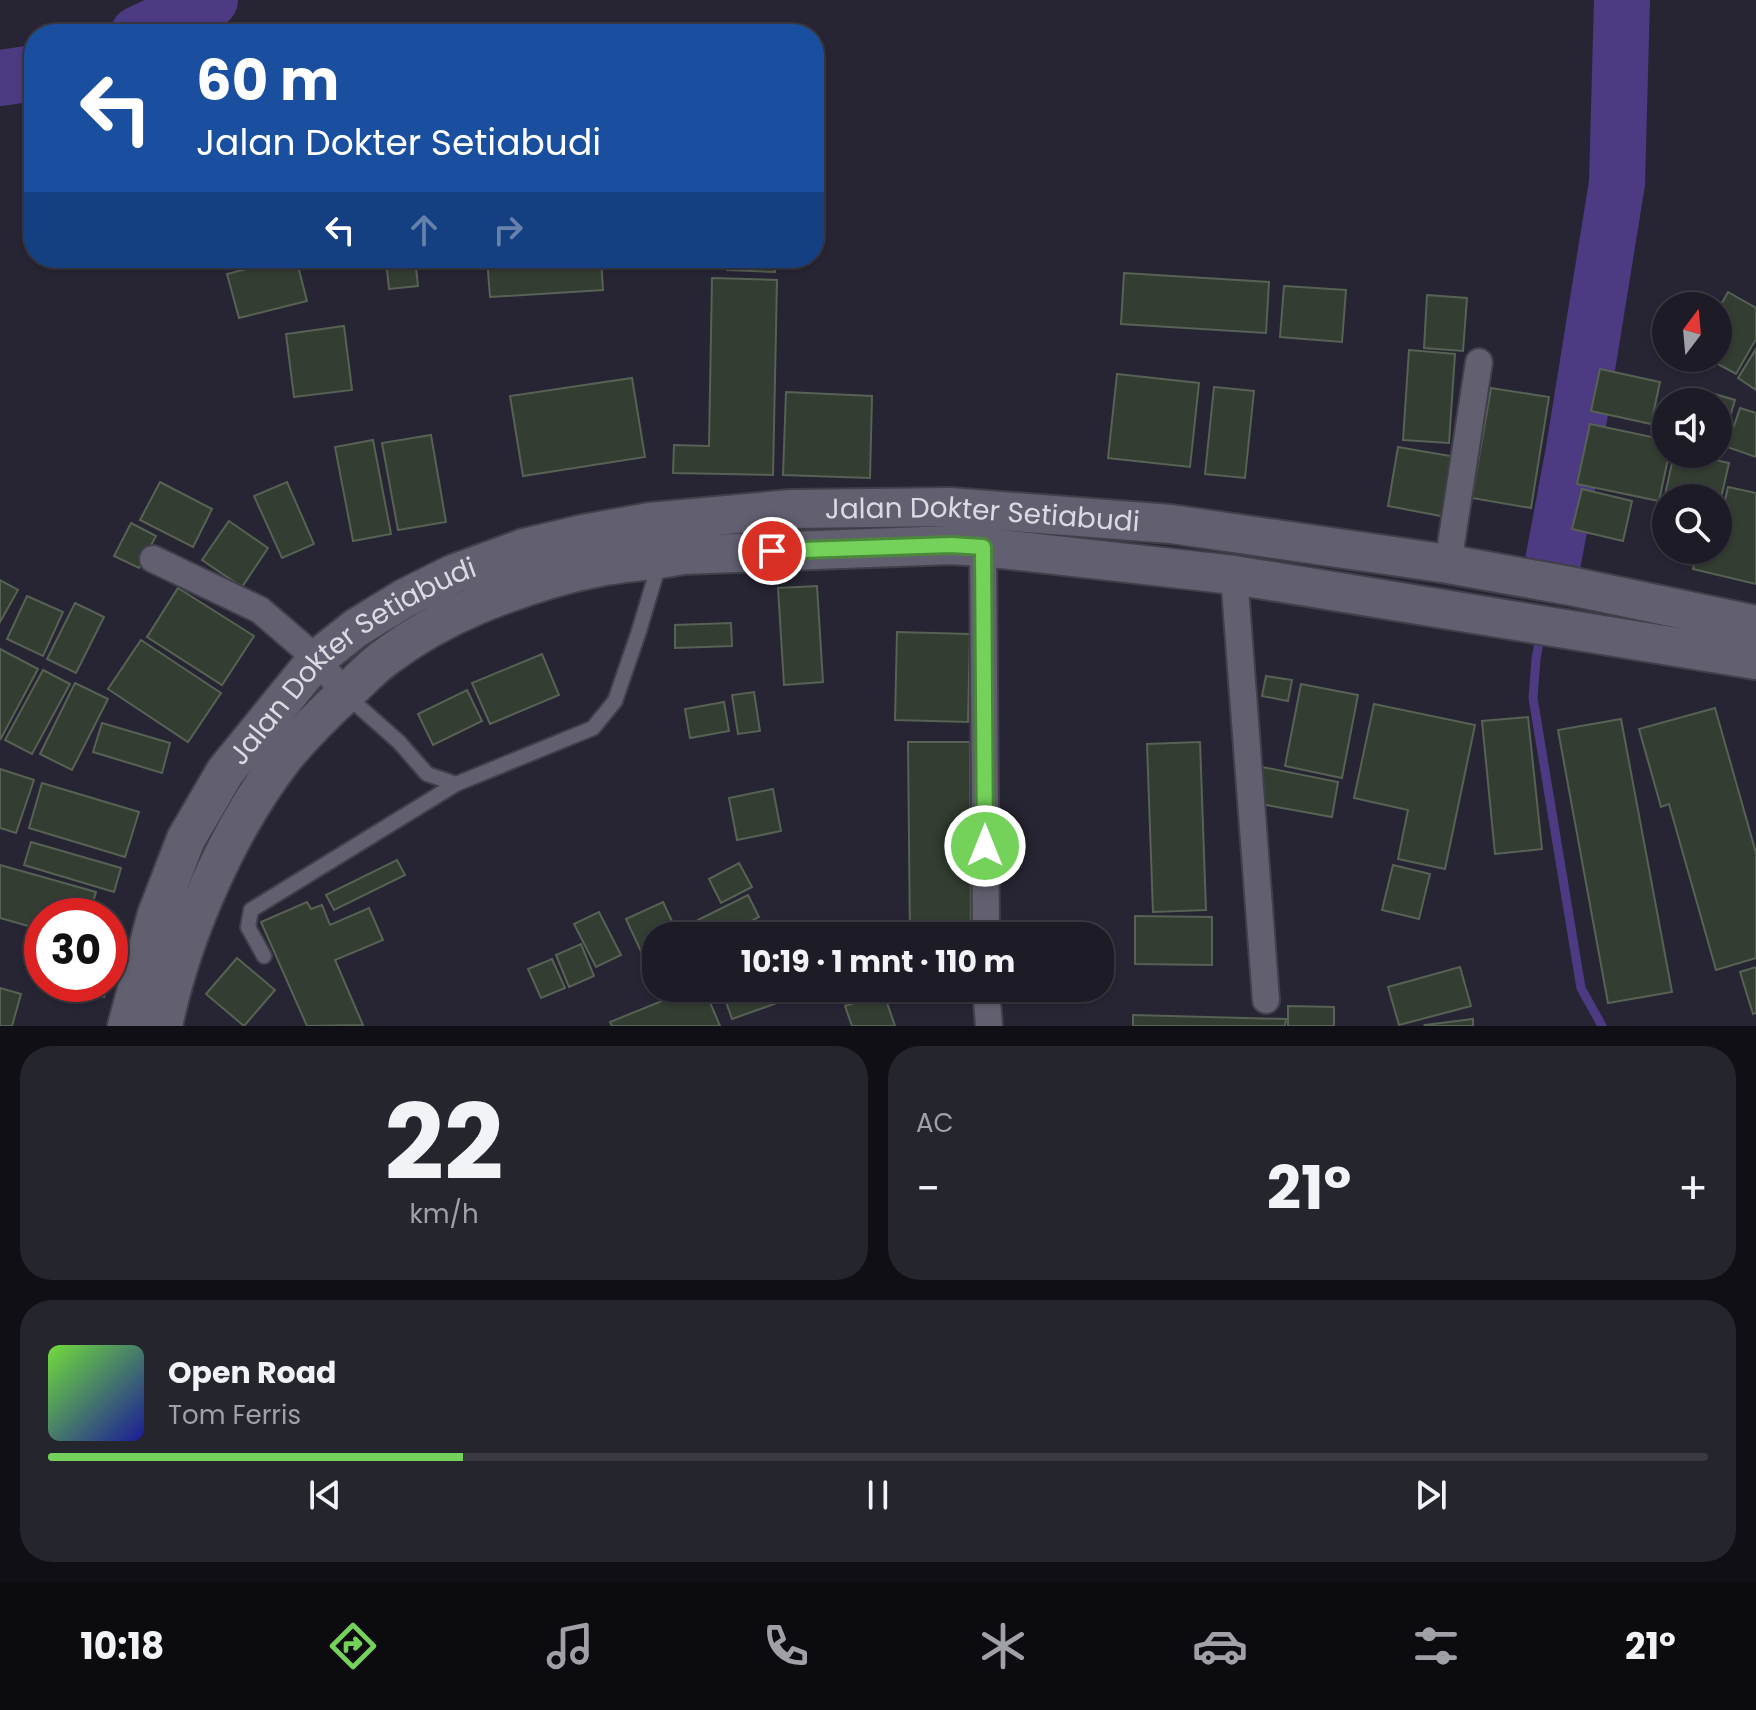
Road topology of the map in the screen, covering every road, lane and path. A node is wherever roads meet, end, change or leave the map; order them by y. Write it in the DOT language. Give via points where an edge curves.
graph roads {
  1 [pos="1479,362"];
  2 [pos="983,547"];
  3 [pos="153,559"];
  4 [pos="660,560"];
  5 [pos="1448,564"];
  6 [pos="1234,575"];
  7 [pos="1756,625"];
  8 [pos="317,659"];
  9 [pos="1756,660"];
  10 [pos="345,694"];
  11 [pos="456,784"];
  12 [pos="986,922"];
  13 [pos="264,956"];
  14 [pos="1266,1000"];
  15 [pos="987,1002"];
  16 [pos="127,1026"];
  17 [pos="163,1026"];
  18 [pos="989,1026"];
  1 -- 5 [label="street"];
  2 -- 4 [label="street, Jalan Dokter Setiabudi" via="682,555"];
  2 -- 6 [label="street, Jalan Dokter Setiabudi"];
  2 -- 12 [label="street"];
  3 -- 8 [label="street" via="260,610"];
  4 -- 10 [label="street, Jalan Dokter Setiabudi" via="570,574 476,605 428,628 381,660"];
  4 -- 11 [label="lane" via="615,701 593,728"];
  5 -- 7 [label="street, Jalan Dokter Setiabudi"];
  5 -- 8 [label="street, Jalan Dokter Setiabudi" via="1171,524 950,507 791,509 650,522 524,548 405,598"];
  6 -- 9 [label="street, Jalan Dokter Setiabudi"];
  6 -- 14 [label="street"];
  8 -- 10 [label="street"];
  8 -- 16 [label="street, Jalan Dokter Setiabudi" via="225,772 186,839 157,914"];
  10 -- 11 [label="lane" via="427,774"];
  10 -- 17 [label="street, Jalan Dokter Setiabudi" via="285,757 234,834 183,953"];
  11 -- 13 [label="lane" via="251,910 248,927"];
  15 -- 18 [label="street"];
}
